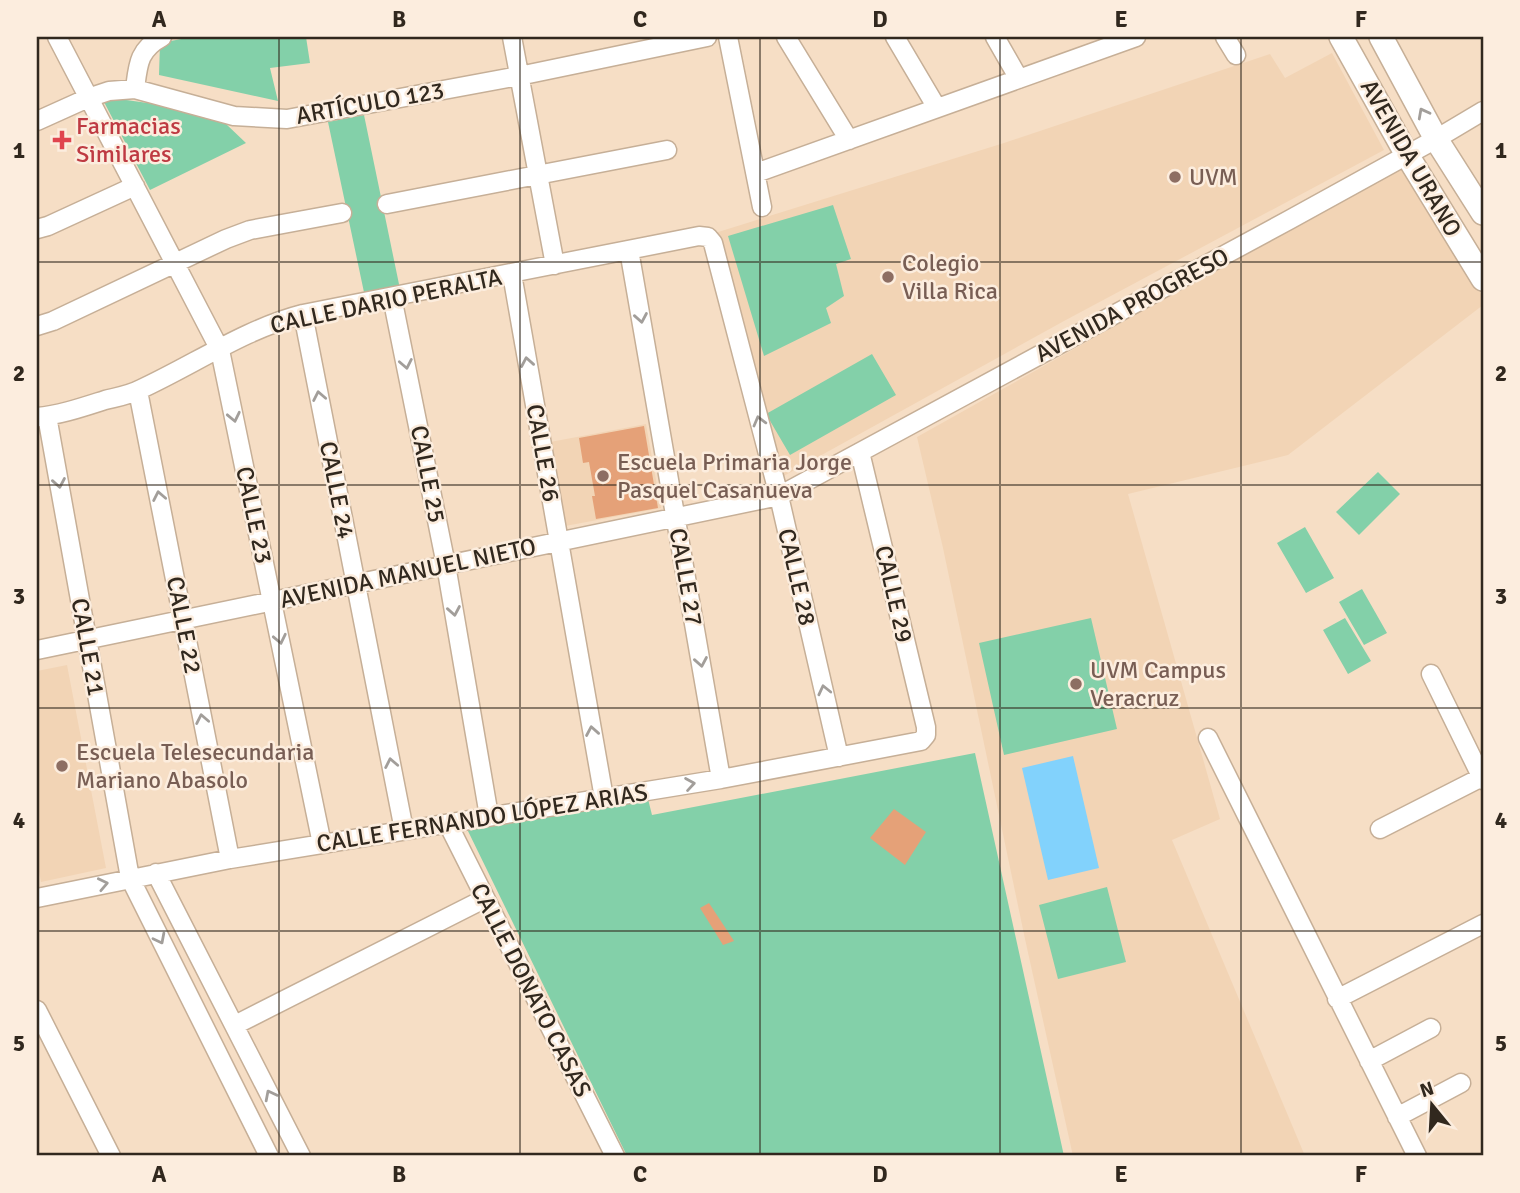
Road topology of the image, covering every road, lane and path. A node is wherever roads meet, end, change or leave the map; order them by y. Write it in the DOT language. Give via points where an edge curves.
graph roads {
  1 [pos="57,37"];
  2 [pos="162,37"];
  3 [pos="512,37"];
  4 [pos="707,37"];
  5 [pos="728,37"];
  6 [pos="786,37"];
  7 [pos="895,37"];
  8 [pos="995,37"];
  9 [pos="1136,37"];
  10 [pos="1225,37"];
  11 [pos="1342,37"];
  12 [pos="1381,37"];
  13 [pos="1108,41"];
  14 [pos="1236,55"];
  15 [pos="519,76"];
  16 [pos="1019,79"];
  17 [pos="135,89"];
  18 [pos="88,98"];
  19 [pos="937,108"];
  20 [pos="1483,111"];
  21 [pos="37,121"];
  22 [pos="1437,139"];
  23 [pos="849,140"];
  24 [pos="667,150"];
  25 [pos="1407,155"];
  26 [pos="756,173"];
  27 [pos="538,175"];
  28 [pos="135,186"];
  29 [pos="387,204"];
  30 [pos="762,206"];
  31 [pos="342,213"];
  32 [pos="1483,214"];
  33 [pos="37,229"];
  34 [pos="708,237"];
  35 [pos="629,250"];
  36 [pos="175,264"];
  37 [pos="555,265"];
  38 [pos="512,274"];
  39 [pos="1483,279"];
  40 [pos="392,297"];
  41 [pos="303,314"];
  42 [pos="37,326"];
  43 [pos="220,350"];
  44 [pos="138,391"];
  45 [pos="42,416"];
  46 [pos="860,452"];
  47 [pos="779,496"];
  48 [pos="676,518"];
  49 [pos="558,542"];
  50 [pos="446,565"];
  51 [pos="355,584"];
  52 [pos="272,601"];
  53 [pos="183,620"];
  54 [pos="87,640"];
  55 [pos="37,650"];
  56 [pos="1431,674"];
  57 [pos="926,735"];
  58 [pos="1208,738"];
  59 [pos="839,757"];
  60 [pos="1479,761"];
  61 [pos="721,779"];
  62 [pos="604,798"];
  63 [pos="489,816"];
  64 [pos="447,824"];
  65 [pos="1380,829"];
  66 [pos="404,830"];
  67 [pos="322,844"];
  68 [pos="230,859"];
  69 [pos="156,873"];
  70 [pos="130,878"];
  71 [pos="37,898"];
  72 [pos="484,899"];
  73 [pos="1483,924"];
  74 [pos="1337,999"];
  75 [pos="37,1010"];
  76 [pos="235,1025"];
  77 [pos="1431,1028"];
  78 [pos="1369,1061"];
  79 [pos="1461,1083"];
  80 [pos="1397,1118"];
  81 [pos="111,1156"];
  82 [pos="269,1156"];
  83 [pos="301,1156"];
  84 [pos="615,1156"];
  85 [pos="1417,1156"];
  1 -- 18 [label="street, CALLE 23"];
  2 -- 17 [label="street" via="151,43 139,61"];
  3 -- 15 [label="street"];
  4 -- 15 [label="street, ARTÍCULO 123"];
  5 -- 26 [label="street"];
  6 -- 23 [label="street"];
  7 -- 19 [label="street"];
  8 -- 16 [label="street"];
  9 -- 13 [label="street"];
  10 -- 14 [label="street"];
  11 -- 25 [label="main road, AVENIDA URANO"];
  22 -- 12 [label="main road, AVENIDA URANO, one-way"];
  13 -- 16 [label="street"];
  15 -- 17 [label="street, ARTÍCULO 123" via="287,119 234,116"];
  15 -- 27 [label="street"];
  16 -- 19 [label="street"];
  17 -- 18 [label="street, ARTÍCULO 123"];
  18 -- 21 [label="street, ARTÍCULO 123"];
  18 -- 28 [label="street, CALLE 23"];
  19 -- 23 [label="street"];
  20 -- 22 [label="street, AVENIDA PROGRESO"];
  22 -- 25 [label="street, AVENIDA PROGRESO"];
  22 -- 32 [label="main road, AVENIDA URANO"];
  23 -- 26 [label="street"];
  24 -- 27 [label="street"];
  25 -- 39 [label="main road, AVENIDA URANO"];
  25 -- 46 [label="street, AVENIDA PROGRESO"];
  26 -- 30 [label="street"];
  27 -- 29 [label="street"];
  27 -- 37 [label="street"];
  28 -- 33 [label="street"];
  28 -- 36 [label="street, CALLE 23"];
  31 -- 36 [label="street" via="250,230"];
  34 -- 35 [label="street, CALLE DARIO PERALTA"];
  47 -- 34 [label="street, CALLE 28, one-way"];
  35 -- 37 [label="street, CALLE DARIO PERALTA"];
  35 -- 48 [label="street, CALLE 27, one-way"];
  36 -- 42 [label="street"];
  36 -- 43 [label="street, CALLE 23"];
  37 -- 38 [label="street, CALLE DARIO PERALTA"];
  38 -- 40 [label="street, CALLE DARIO PERALTA"];
  49 -- 38 [label="street, CALLE 26, one-way"];
  40 -- 41 [label="street, CALLE DARIO PERALTA"];
  40 -- 50 [label="street, CALLE 25, one-way"];
  41 -- 43 [label="street, CALLE DARIO PERALTA" via="248,334"];
  51 -- 41 [label="street, CALLE 24, one-way"];
  43 -- 44 [label="street, CALLE DARIO PERALTA"];
  43 -- 52 [label="street, CALLE 23, one-way"];
  44 -- 45 [label="street, CALLE DARIO PERALTA"];
  53 -- 44 [label="street, CALLE 22, one-way"];
  45 -- 54 [label="street, CALLE 21, one-way"];
  46 -- 47 [label="street, AVENIDA PROGRESO"];
  46 -- 57 [label="street, CALLE 29"];
  47 -- 48 [label="street, AVENIDA MANUEL NIETO"];
  59 -- 47 [label="street, CALLE 28, one-way"];
  48 -- 49 [label="street, AVENIDA MANUEL NIETO"];
  48 -- 61 [label="street, CALLE 27, one-way"];
  49 -- 50 [label="street, AVENIDA MANUEL NIETO"];
  62 -- 49 [label="street, CALLE 26, one-way"];
  50 -- 51 [label="street, AVENIDA MANUEL NIETO"];
  50 -- 63 [label="street, CALLE 25, one-way"];
  51 -- 52 [label="street, AVENIDA MANUEL NIETO"];
  66 -- 51 [label="street, CALLE 24, one-way"];
  52 -- 53 [label="street, AVENIDA MANUEL NIETO"];
  52 -- 67 [label="street, CALLE 23, one-way"];
  53 -- 54 [label="street, AVENIDA MANUEL NIETO"];
  68 -- 53 [label="street, CALLE 22, one-way"];
  54 -- 55 [label="street, AVENIDA MANUEL NIETO"];
  54 -- 70 [label="street, CALLE 21"];
  56 -- 60 [label="street"];
  57 -- 59 [label="street, CALLE FERNANDO LÓPEZ ARIAS" via="921,741"];
  58 -- 74 [label="street"];
  59 -- 61 [label="street, CALLE FERNANDO LÓPEZ ARIAS"];
  60 -- 65 [label="street"];
  62 -- 61 [label="street, CALLE FERNANDO LÓPEZ ARIAS, one-way"];
  62 -- 63 [label="street, CALLE FERNANDO LÓPEZ ARIAS"];
  63 -- 64 [label="street, CALLE FERNANDO LÓPEZ ARIAS"];
  64 -- 66 [label="street, CALLE FERNANDO LÓPEZ ARIAS"];
  64 -- 72 [label="street, CALLE DONATO CASAS"];
  66 -- 67 [label="street, CALLE FERNANDO LÓPEZ ARIAS"];
  67 -- 68 [label="street, CALLE FERNANDO LÓPEZ ARIAS"];
  68 -- 69 [label="street, CALLE FERNANDO LÓPEZ ARIAS"];
  69 -- 70 [label="street, CALLE FERNANDO LÓPEZ ARIAS"];
  69 -- 76 [label="street"];
  71 -- 70 [label="street, CALLE FERNANDO LÓPEZ ARIAS, one-way"];
  70 -- 82 [label="street, CALLE 21, one-way"];
  72 -- 76 [label="street"];
  72 -- 84 [label="street, CALLE DONATO CASAS"];
  73 -- 74 [label="street"];
  74 -- 78 [label="street"];
  75 -- 81 [label="street"];
  83 -- 76 [label="street, one-way"];
  77 -- 78 [label="street"];
  78 -- 80 [label="street"];
  79 -- 80 [label="street"];
  80 -- 85 [label="street"];
}
